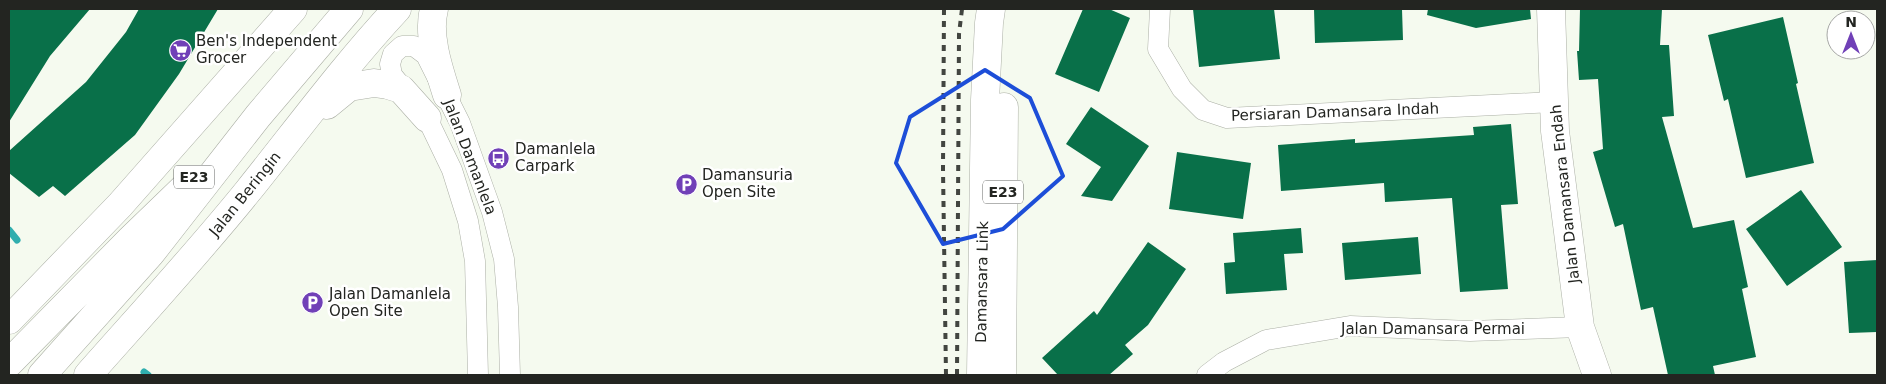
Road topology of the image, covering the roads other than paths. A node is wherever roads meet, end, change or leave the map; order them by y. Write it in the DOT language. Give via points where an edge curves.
graph roads {
  1 [pos="293,9"];
  2 [pos="349,9"];
  3 [pos="397,9"];
  4 [pos="434,9"];
  5 [pos="1160,9"];
  6 [pos="1551,9"];
  7 [pos="995,14"];
  8 [pos="447,95"];
  9 [pos="1554,102"];
  10 [pos="258,116"];
  11 [pos="427,118"];
  12 [pos="284,147"];
  13 [pos="9,320"];
  14 [pos="1580,327"];
  15 [pos="9,364"];
  16 [pos="42,375"];
  17 [pos="88,375"];
  18 [pos="478,375"];
  19 [pos="510,375"];
  20 [pos="966,375"];
  21 [pos="981,375"];
  22 [pos="1002,375"];
  23 [pos="1207,375"];
  24 [pos="1597,375"];
  1 -- 13 [label="main road" via="120,205"];
  2 -- 10 [label="main road, E23"];
  3 -- 12 [label="main road, Jalan Beringin" via="333,83"];
  4 -- 8 [label="main road" via="433,40"];
  5 -- 9 [label="street, Persiaran Damansara Indah" via="1158,49 1182,90 1202,110 1227,118"];
  6 -- 9 [label="main road, Jalan Damansara Endah"];
  7 -- 20 [label="main road" via="970,146"];
  7 -- 21 [label="main road, Damansara Link / E23" via="985,100"];
  7 -- 22 [label="main road, Damansara Link / E23"];
  8 -- 11 [label="street, Jalan Damanlela" via="426,54 414,46 402,46 393,54 390,64 392,75"];
  8 -- 19 [label="street, Jalan Damanlela" via="474,160 504,259"];
  9 -- 14 [label="main road, Jalan Damansara Endah"];
  10 -- 15 [label="main road, E23"];
  10 -- 16 [label="main road" via="151,253"];
  11 -- 12 [label="main road" via="401,89 388,84 362,83 337,95"];
  11 -- 18 [label="street, Jalan Damanlela" via="452,170 468,221 475,260"];
  12 -- 17 [label="main road, Jalan Beringin" via="206,242"];
  14 -- 23 [label="street, Jalan Damansara Permai" via="1470,331 1350,326 1266,340 1224,362"];
  14 -- 24 [label="main road, Jalan Damansara Endah"];
}
